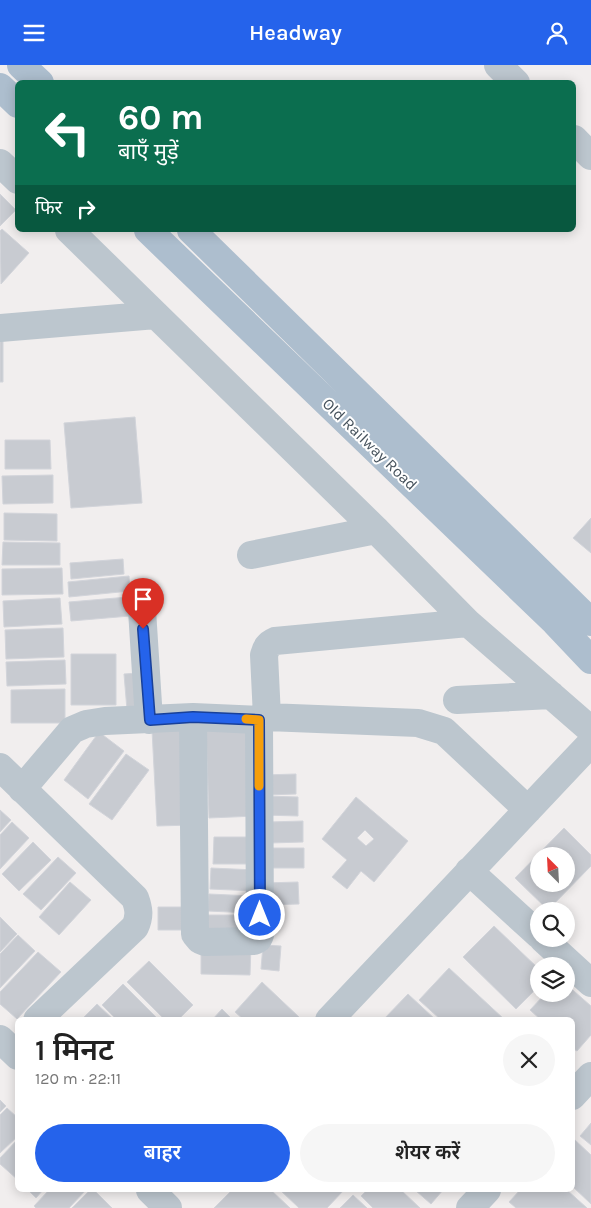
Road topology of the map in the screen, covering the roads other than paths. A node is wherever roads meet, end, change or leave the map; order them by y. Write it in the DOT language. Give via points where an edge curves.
graph roads {
  1 [pos="21,65"];
  2 [pos="498,65"];
  3 [pos="37,80"];
  4 [pos="513,80"];
  5 [pos="0,87"];
  6 [pos="15,101"];
  7 [pos="576,141"];
  8 [pos="591,156"];
  9 [pos="0,163"];
  10 [pos="15,177"];
  11 [pos="71,232"];
  12 [pos="150,232"];
  13 [pos="193,232"];
  14 [pos="156,315"];
  15 [pos="0,328"];
  16 [pos="376,530"];
  17 [pos="251,555"];
  18 [pos="142,610"];
  19 [pos="591,622"];
  20 [pos="468,623"];
  21 [pos="591,660"];
  22 [pos="551,695"];
  23 [pos="457,700"];
  24 [pos="193,717"];
  25 [pos="263,718"];
  26 [pos="150,720"];
  27 [pos="591,730"];
  28 [pos="591,743"];
  29 [pos="0,767"];
  30 [pos="22,789"];
  31 [pos="528,810"];
  32 [pos="469,871"];
  33 [pos="530,927"];
  34 [pos="552,947"];
  35 [pos="591,983"];
  36 [pos="40,1017"];
  37 [pos="332,1017"];
  38 [pos="591,1075"];
  39 [pos="575,1093"];
  1 -- 3 [label="main road"];
  2 -- 4 [label="street"];
  5 -- 6 [label="main road"];
  7 -- 8 [label="street"];
  9 -- 10 [label="street"];
  11 -- 14 [label="street"];
  12 -- 21 [label="main road, Old Railway Road"];
  13 -- 19 [label="main road, Old Railway Road"];
  14 -- 15 [label="street"];
  14 -- 16 [label="street"];
  16 -- 17 [label="street"];
  16 -- 20 [label="street"];
  18 -- 26 [label="street"];
  20 -- 22 [label="street"];
  20 -- 25 [label="street" via="275,641 269,644 264,655"];
  22 -- 23 [label="street"];
  22 -- 27 [label="street"];
  24 -- 25 [label="street"];
  24 -- 25 [label="street" via="195,934 205,942 254,941 260,935"];
  24 -- 26 [label="street"];
  25 -- 31 [label="street" via="418,723 444,731"];
  26 -- 30 [label="street" via="105,721 72,729"];
  28 -- 31 [label="street"];
  29 -- 30 [label="street"];
  30 -- 36 [label="street" via="135,898 139,908 135,927"];
  31 -- 32 [label="street"];
  32 -- 33 [label="street"];
  32 -- 37 [label="street"];
  34 -- 35 [label="street"];
  38 -- 39 [label="street"];
}
